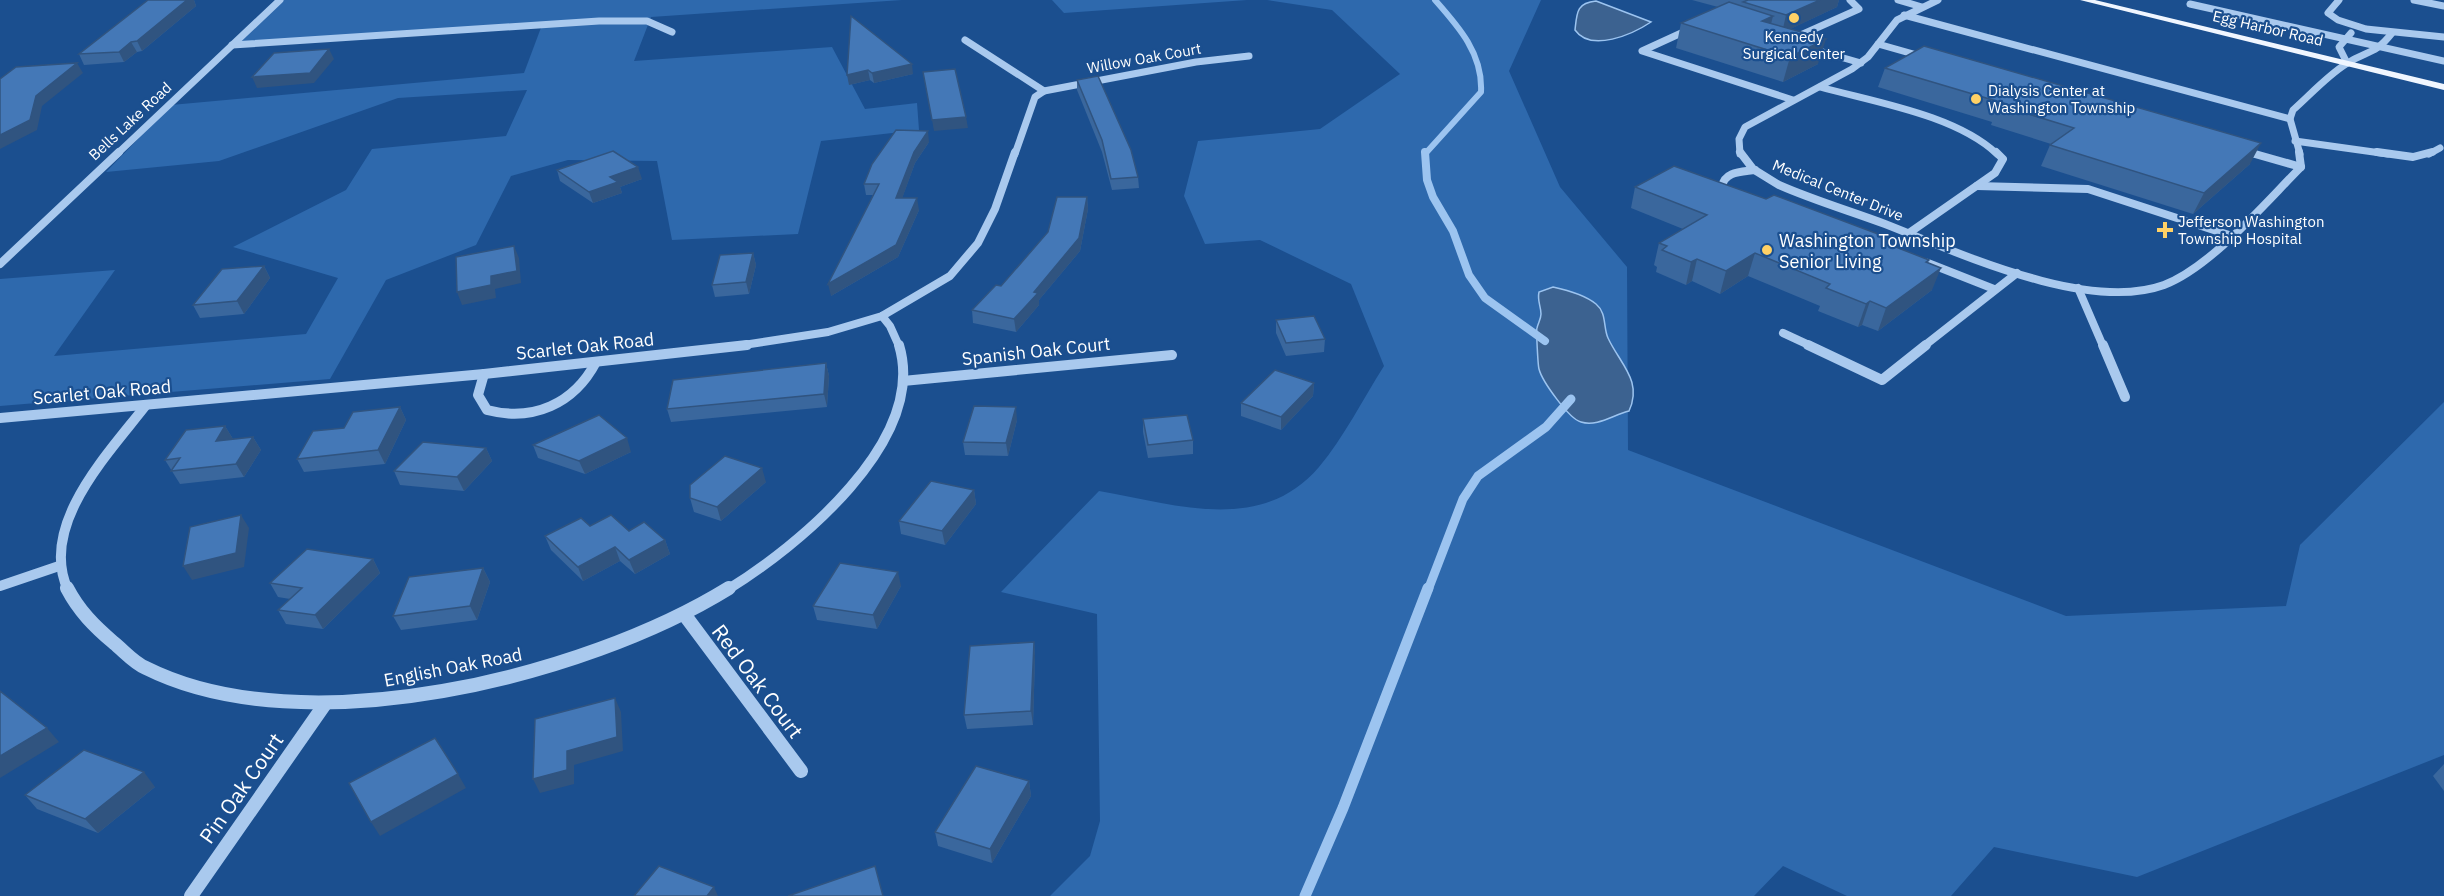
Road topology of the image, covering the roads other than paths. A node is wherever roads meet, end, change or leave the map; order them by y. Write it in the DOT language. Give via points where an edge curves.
graph roads {
  1 [pos="280,0"];
  2 [pos="1850,0"];
  3 [pos="1898,0"];
  4 [pos="1938,0"];
  5 [pos="2084,0"];
  6 [pos="2339,0"];
  7 [pos="2420,0"];
  8 [pos="2190,4"];
  9 [pos="2444,6"];
  10 [pos="1922,7"];
  11 [pos="1904,15"];
  12 [pos="2359,26"];
  13 [pos="1694,27"];
  14 [pos="672,32"];
  15 [pos="2392,33"];
  16 [pos="2444,37"];
  17 [pos="2347,38"];
  18 [pos="965,40"];
  19 [pos="1878,44"];
  20 [pos="232,45"];
  21 [pos="2382,46"];
  22 [pos="1250,56"];
  23 [pos="2444,61"];
  24 [pos="1938,62"];
  25 [pos="1861,63"];
  26 [pos="2347,63"];
  27 [pos="1820,87"];
  28 [pos="2444,87"];
  29 [pos="1044,91"];
  30 [pos="1793,100"];
  31 [pos="2290,119"];
  32 [pos="2295,141"];
  33 [pos="2440,148"];
  34 [pos="2237,149"];
  35 [pos="2301,167"];
  36 [pos="1755,170"];
  37 [pos="1977,186"];
  38 [pos="1737,196"];
  39 [pos="1909,233"];
  40 [pos="2229,235"];
  41 [pos="1918,260"];
  42 [pos="0,264"];
  43 [pos="2017,273"];
  44 [pos="2078,288"];
  45 [pos="1994,289"];
  46 [pos="882,316"];
  47 [pos="1783,333"];
  48 [pos="1172,355"];
  49 [pos="596,362"];
  50 [pos="484,374"];
  51 [pos="903,381"];
  52 [pos="2125,397"];
  53 [pos="146,405"];
  54 [pos="0,418"];
  55 [pos="59,566"];
  56 [pos="0,586"];
  57 [pos="684,614"];
  58 [pos="325,704"];
  59 [pos="801,771"];
  60 [pos="191,896"];
  1 -- 20 [label="street, Bells Lake Road"];
  2 -- 25 [label="street" via="1859,9 1788,41"];
  3 -- 10 [label="street"];
  4 -- 10 [label="street, Medical Center Drive"];
  5 -- 26 [label="main road, Egg Harbor Road"];
  6 -- 12 [label="street" via="2328,14"];
  7 -- 9 [label="street"];
  8 -- 17 [label="street"];
  10 -- 11 [label="street, Medical Center Drive"];
  11 -- 19 [label="street, Medical Center Drive"];
  11 -- 31 [label="street"];
  12 -- 15 [label="street"];
  12 -- 17 [label="street"];
  13 -- 30 [label="street" via="1642,51"];
  14 -- 20 [label="street" via="647,21 599,21"];
  15 -- 16 [label="street"];
  15 -- 21 [label="street"];
  17 -- 21 [label="street"];
  17 -- 26 [label="street" via="2339,47"];
  18 -- 29 [label="street"];
  19 -- 24 [label="street"];
  19 -- 25 [label="street, Medical Center Drive"];
  20 -- 42 [label="street, Bells Lake Road"];
  21 -- 23 [label="street"];
  21 -- 26 [label="street"];
  22 -- 29 [label="street, Willow Oak Court" via="1196,62"];
  25 -- 27 [label="street, Medical Center Drive"];
  26 -- 28 [label="main road, Egg Harbor Road"];
  26 -- 31 [label="street" via="2296,105"];
  27 -- 30 [label="street, Medical Center Drive"];
  27 -- 37 [label="street" via="1959,129 1986,143 2003,159 2001,167"];
  29 -- 46 [label="street, Scarlet Oak Road" via="1031,105 995,209 966,260 950,276"];
  30 -- 36 [label="street, Medical Center Drive" via="1739,134 1738,152"];
  31 -- 32 [label="street"];
  32 -- 33 [label="street" via="2397,156 2425,156"];
  32 -- 35 [label="street"];
  34 -- 35 [label="street"];
  35 -- 40 [label="street, Medical Center Drive"];
  36 -- 38 [label="street" via="1728,175 1723,180 1722,187"];
  36 -- 39 [label="street, Medical Center Drive" via="1793,190"];
  37 -- 39 [label="street"];
  37 -- 40 [label="street" via="2088,189"];
  39 -- 43 [label="street, Medical Center Drive"];
  40 -- 44 [label="street, Medical Center Drive" via="2187,274 2163,285 2125,290"];
  41 -- 45 [label="street"];
  43 -- 44 [label="street, Medical Center Drive"];
  43 -- 45 [label="street"];
  44 -- 52 [label="street"];
  45 -- 47 [label="street" via="1882,380"];
  46 -- 49 [label="street, Scarlet Oak Road" via="790,339"];
  46 -- 51 [label="street, English Oak Road" via="893,327 899,343"];
  48 -- 51 [label="street, Spanish Oak Court"];
  49 -- 50 [label="street, Scarlet Oak Road"];
  49 -- 50 [label="street" via="583,385 568,398 523,414 487,410 478,395"];
  50 -- 53 [label="street, Scarlet Oak Road"];
  51 -- 57 [label="street, English Oak Road" via="884,443 826,514 771,558"];
  53 -- 54 [label="street, Scarlet Oak Road"];
  53 -- 55 [label="street" via="71,512"];
  55 -- 56 [label="street"];
  55 -- 58 [label="street, English Oak Road" via="78,608 95,629 119,654 147,670 208,692"];
  57 -- 58 [label="street, English Oak Road" via="586,654 492,680 381,700"];
  57 -- 59 [label="street, Red Oak Court"];
  58 -- 60 [label="street, Pin Oak Court"];
}
